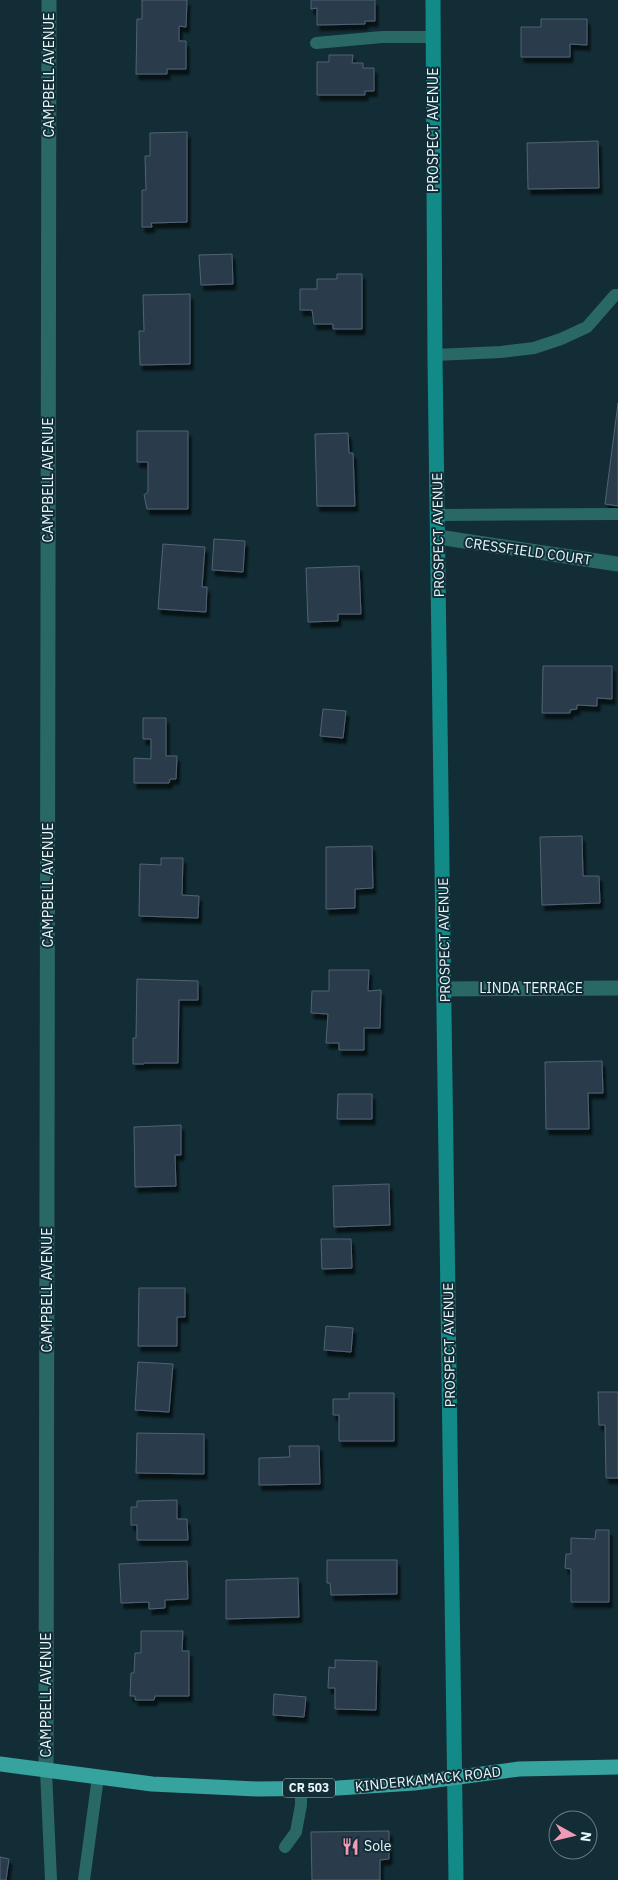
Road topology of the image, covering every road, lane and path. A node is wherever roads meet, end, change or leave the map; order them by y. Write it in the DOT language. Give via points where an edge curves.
graph roads {
  1 [pos="49,0"];
  2 [pos="432,0"];
  3 [pos="433,37"];
  4 [pos="316,43"];
  5 [pos="618,295"];
  6 [pos="435,355"];
  7 [pos="618,514"];
  8 [pos="437,515"];
  9 [pos="438,537"];
  10 [pos="618,564"];
  11 [pos="618,988"];
  12 [pos="444,989"];
  13 [pos="0,1764"];
  14 [pos="618,1767"];
  15 [pos="46,1771"];
  16 [pos="98,1777"];
  17 [pos="454,1778"];
  18 [pos="301,1788"];
  19 [pos="286,1847"];
  20 [pos="51,1880"];
  21 [pos="84,1880"];
  22 [pos="456,1880"];
  1 -- 15 [label="street, CAMPBELL AVENUE"];
  2 -- 3 [label="main road, PROSPECT AVENUE"];
  3 -- 4 [label="lane" via="382,37"];
  3 -- 6 [label="main road, PROSPECT AVENUE"];
  5 -- 6 [label="lane" via="587,327 534,348"];
  6 -- 8 [label="main road, PROSPECT AVENUE"];
  7 -- 8 [label="lane"];
  8 -- 9 [label="main road, PROSPECT AVENUE"];
  9 -- 10 [label="street, CRESSFIELD COURT"];
  9 -- 12 [label="main road, PROSPECT AVENUE"];
  11 -- 12 [label="street, LINDA TERRACE"];
  12 -- 17 [label="main road, PROSPECT AVENUE"];
  13 -- 15 [label="main road, KINDERKAMACK ROAD / CR 503"];
  14 -- 17 [label="main road, KINDERKAMACK ROAD / CR 503" via="519,1769"];
  15 -- 16 [label="main road, KINDERKAMACK ROAD / CR 503"];
  15 -- 20 [label="lane"];
  16 -- 18 [label="main road, KINDERKAMACK ROAD / CR 503" via="152,1784"];
  16 -- 21 [label="lane"];
  17 -- 18 [label="main road, KINDERKAMACK ROAD / CR 503"];
  17 -- 22 [label="main road, PROSPECT AVENUE"];
  18 -- 19 [label="lane" via="296,1832"];
}
